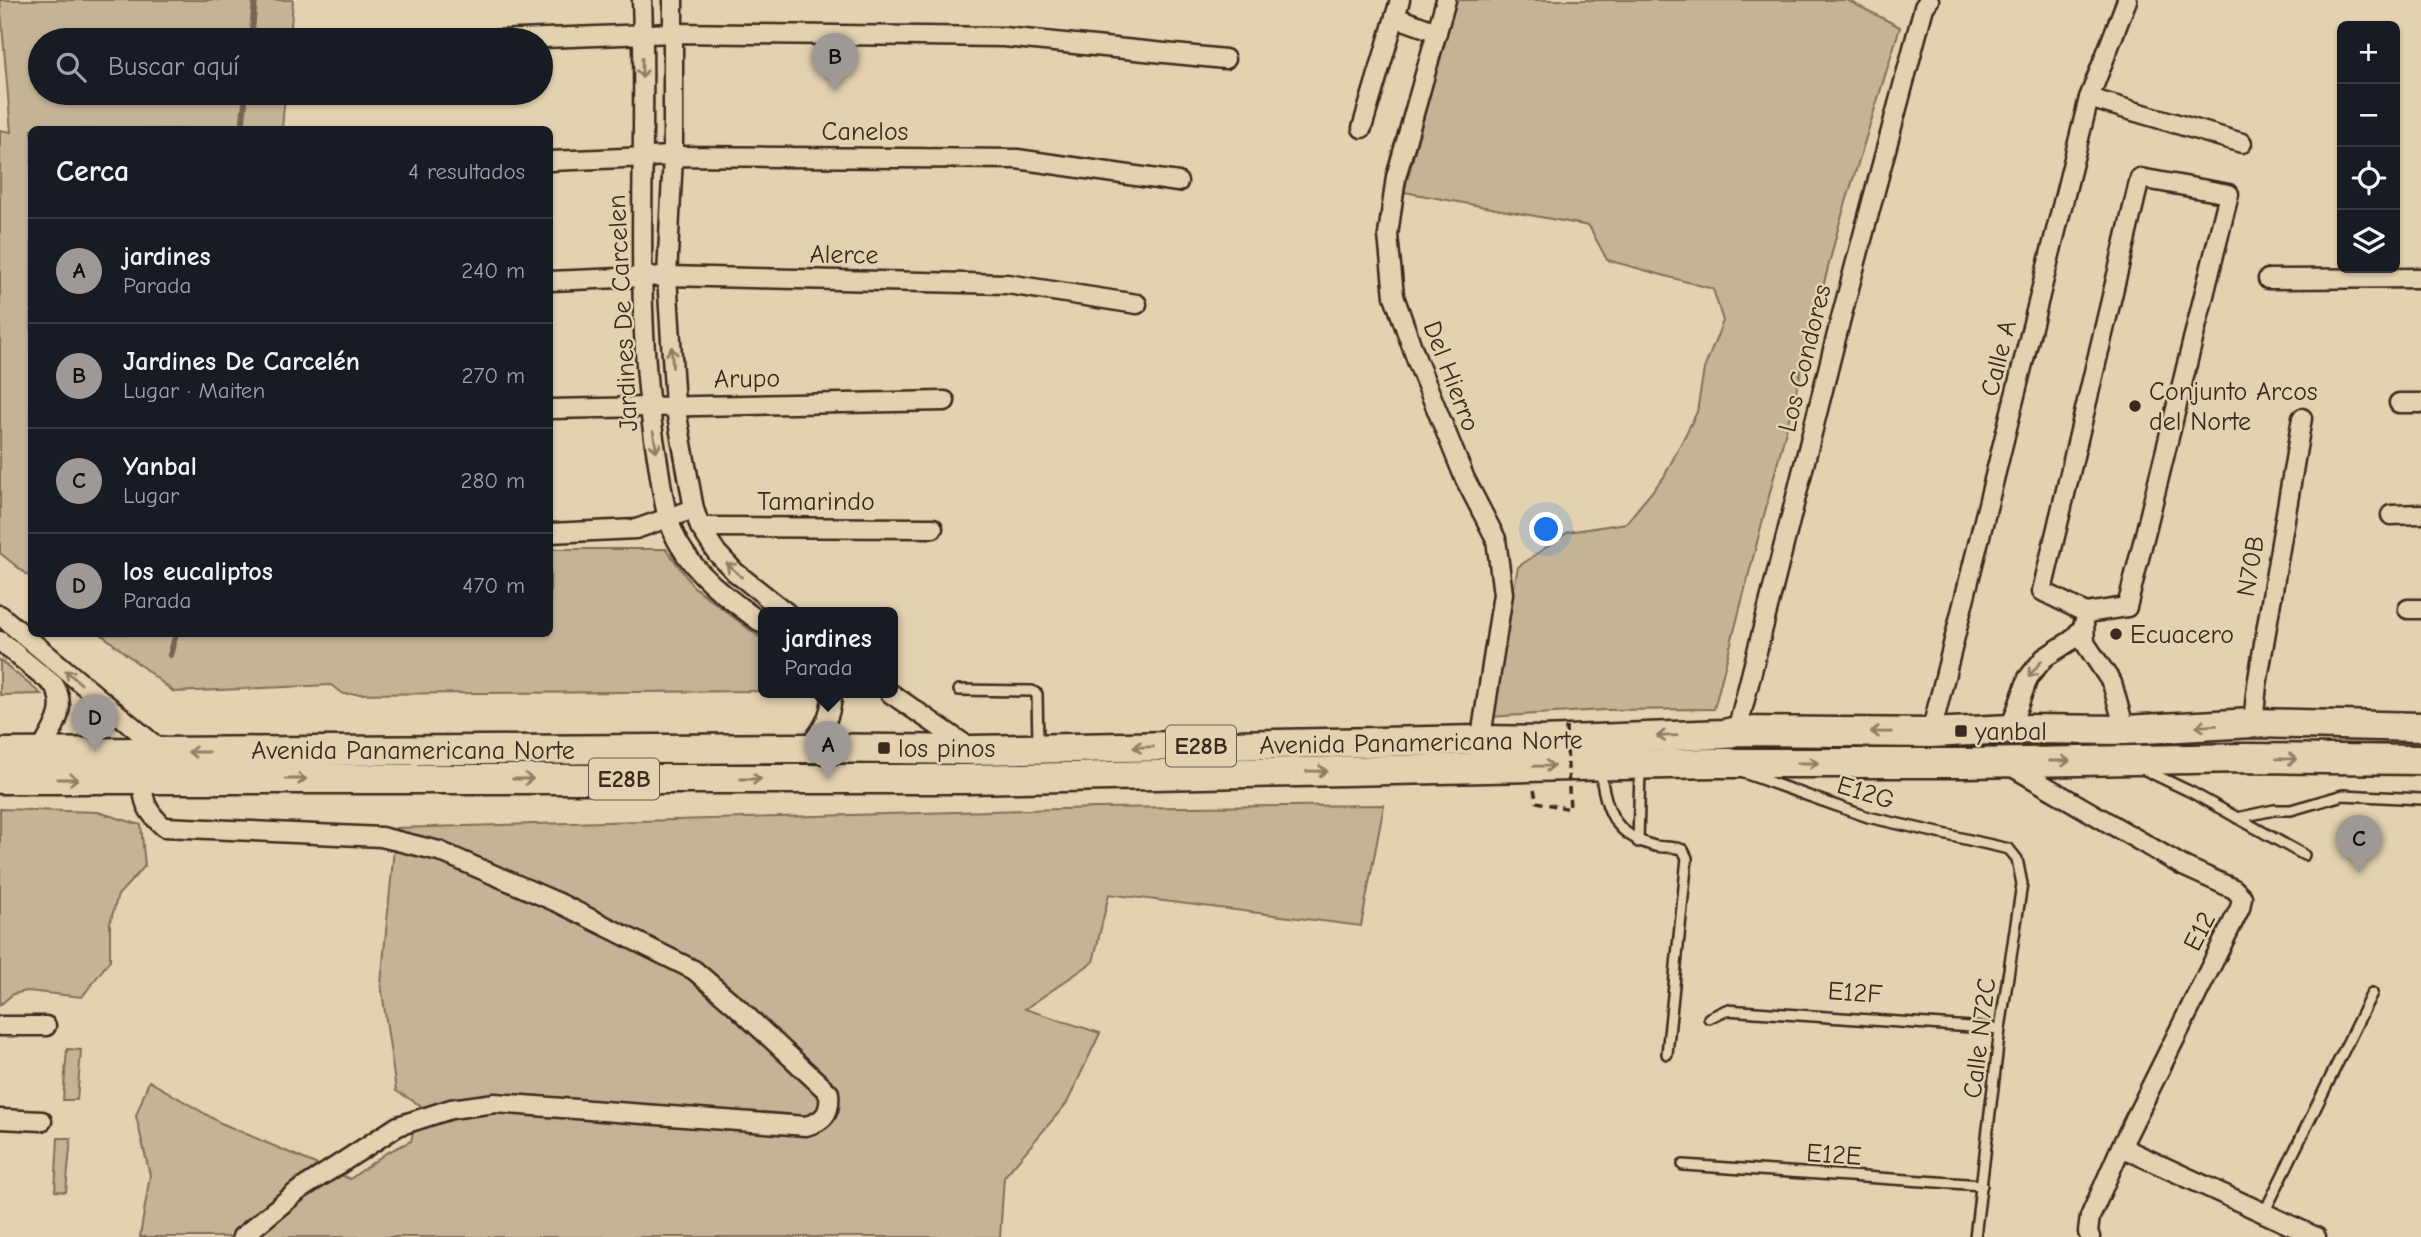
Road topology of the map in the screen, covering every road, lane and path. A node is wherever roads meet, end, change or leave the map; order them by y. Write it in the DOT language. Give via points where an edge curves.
graph roads {
  1 [pos="642,0"];
  2 [pos="673,0"];
  3 [pos="1446,0"];
  4 [pos="2127,0"];
  5 [pos="1920,2"];
  6 [pos="1397,9"];
  7 [pos="1437,32"];
  8 [pos="674,33"];
  9 [pos="643,34"];
  10 [pos="553,38"];
  11 [pos="1224,59"];
  12 [pos="2089,98"];
  13 [pos="1362,128"];
  14 [pos="2242,143"];
  15 [pos="673,156"];
  16 [pos="642,157"];
  17 [pos="553,161"];
  18 [pos="1178,182"];
  19 [pos="642,276"];
  20 [pos="667,276"];
  21 [pos="2421,278"];
  22 [pos="2268,279"];
  23 [pos="553,281"];
  24 [pos="1137,304"];
  25 [pos="945,401"];
  26 [pos="2399,403"];
  27 [pos="2421,403"];
  28 [pos="675,405"];
  29 [pos="649,406"];
  30 [pos="553,409"];
  31 [pos="2302,418"];
  32 [pos="694,509"];
  33 [pos="2421,514"];
  34 [pos="2391,515"];
  35 [pos="667,517"];
  36 [pos="700,527"];
  37 [pos="933,528"];
  38 [pos="553,533"];
  39 [pos="779,607"];
  40 [pos="0,615"];
  41 [pos="758,620"];
  42 [pos="2085,620"];
  43 [pos="0,641"];
  44 [pos="959,690"];
  45 [pos="832,698"];
  46 [pos="897,698"];
  47 [pos="2253,723"];
  48 [pos="1566,727"];
  49 [pos="2421,727"];
  50 [pos="2010,729"];
  51 [pos="2124,730"];
  52 [pos="1737,731"];
  53 [pos="1931,733"];
  54 [pos="1481,740"];
  55 [pos="806,748"];
  56 [pos="1038,749"];
  57 [pos="973,750"];
  58 [pos="40,752"];
  59 [pos="163,752"];
  60 [pos="0,753"];
  61 [pos="2421,760"];
  62 [pos="2003,761"];
  63 [pos="2128,761"];
  64 [pos="1715,763"];
  65 [pos="1640,764"];
  66 [pos="1600,765"];
  67 [pos="1476,768"];
  68 [pos="0,779"];
  69 [pos="143,779"];
  70 [pos="2421,799"];
  71 [pos="1537,802"];
  72 [pos="2236,818"];
  73 [pos="1639,842"];
  74 [pos="2009,849"];
  75 [pos="2304,855"];
  76 [pos="2372,993"];
  77 [pos="1709,1018"];
  78 [pos="0,1026"];
  79 [pos="46,1026"];
  80 [pos="2000,1029"];
  81 [pos="1667,1054"];
  82 [pos="0,1119"];
  83 [pos="42,1121"];
  84 [pos="2120,1147"];
  85 [pos="1684,1165"];
  86 [pos="1982,1185"];
  87 [pos="2264,1213"];
  88 [pos="242,1237"];
  89 [pos="1975,1237"];
  90 [pos="2090,1237"];
  91 [pos="2316,1237"];
  1 -- 9 [label="street, Jardines De Carcelen"];
  2 -- 8 [label="street, Jardines De Carcelen"];
  3 -- 7 [label="street, Del Hierro"];
  4 -- 12 [label="street, Calle A"];
  5 -- 52 [label="street, Los Condores"];
  6 -- 7 [label="street"];
  6 -- 13 [label="street"];
  7 -- 54 [label="street, Del Hierro" via="1396,177 1388,235 1394,296 1417,361 1465,479 1496,539 1503,594"];
  8 -- 9 [label="street"];
  8 -- 11 [label="street" via="1004,37"];
  8 -- 15 [label="street, Jardines De Carcelen"];
  9 -- 10 [label="street"];
  9 -- 16 [label="street, Jardines De Carcelen, one-way"];
  12 -- 14 [label="street"];
  12 -- 53 [label="street, Calle A"];
  15 -- 16 [label="street, Canelos"];
  15 -- 18 [label="street, Canelos" via="1017,159"];
  15 -- 20 [label="street, Jardines De Carcelen"];
  16 -- 17 [label="street, Canelos"];
  16 -- 19 [label="street, Jardines De Carcelen"];
  19 -- 20 [label="street, Alerce"];
  19 -- 23 [label="street, Alerce"];
  19 -- 29 [label="street, Jardines De Carcelen"];
  20 -- 24 [label="street, Alerce" via="1007,284"];
  28 -- 20 [label="street, Jardines De Carcelen, one-way"];
  21 -- 22 [label="street"];
  25 -- 28 [label="street, Arupo"];
  26 -- 27 [label="street"];
  28 -- 29 [label="street, Arupo"];
  28 -- 32 [label="street, Jardines De Carcelen"];
  29 -- 30 [label="street, Arupo"];
  29 -- 35 [label="street, Jardines De Carcelen, one-way"];
  31 -- 47 [label="street, N70B"];
  32 -- 35 [label="street"];
  32 -- 36 [label="street, Jardines De Carcelen"];
  33 -- 34 [label="street"];
  35 -- 38 [label="street" via="636,529"];
  35 -- 41 [label="street, Jardines De Carcelen" via="695,567"];
  36 -- 37 [label="street, Tamarindo"];
  39 -- 36 [label="street, Jardines De Carcelen, one-way" via="735,572"];
  59 -- 40 [label="street, one-way"];
  42 -- 42 [label="street" via="2042,591 2140,178 2229,194 2127,607"];
  42 -- 50 [label="street, one-way" via="2073,640 2044,658 2028,678"];
  42 -- 51 [label="street" via="2085,643 2112,683"];
  43 -- 58 [label="street" via="60,695 58,717"];
  44 -- 56 [label="lane" via="1037,694"];
  45 -- 55 [label="street" via="824,726"];
  46 -- 57 [label="street"];
  47 -- 49 [label="main road, Avenida Panamericana Norte / E28B"];
  47 -- 51 [label="main road, Avenida Panamericana Norte / E28B, one-way"];
  48 -- 71 [label="path, bridge" via="1570,809"];
  50 -- 51 [label="main road, Avenida Panamericana Norte / E28B"];
  50 -- 53 [label="main road, Avenida Panamericana Norte / E28B"];
  53 -- 52 [label="main road, Avenida Panamericana Norte / E28B, one-way"];
  52 -- 54 [label="main road, Avenida Panamericana Norte / E28B, one-way"];
  54 -- 56 [label="main road, Avenida Panamericana Norte / E28B, one-way"];
  54 -- 67 [label="street, Del Hierro"];
  55 -- 57 [label="main road, Avenida Panamericana Norte / E28B"];
  55 -- 59 [label="main road, Avenida Panamericana Norte / E28B, one-way"];
  56 -- 57 [label="main road, Avenida Panamericana Norte / E28B"];
  58 -- 59 [label="main road, Avenida Panamericana Norte / E28B"];
  58 -- 60 [label="main road, Avenida Panamericana Norte / E28B"];
  63 -- 61 [label="main road, Avenida Panamericana Norte / E28B, one-way"];
  62 -- 63 [label="main road, Avenida Panamericana Norte / E28B, one-way"];
  64 -- 62 [label="main road, Avenida Panamericana Norte / E28B, one-way"];
  62 -- 84 [label="street, E12" via="2242,897"];
  63 -- 72 [label="lane"];
  64 -- 65 [label="main road, Avenida Panamericana Norte / E28B"];
  64 -- 74 [label="lane, E12G" via="1868,817"];
  65 -- 66 [label="main road, Avenida Panamericana Norte / E28B"];
  65 -- 73 [label="lane"];
  67 -- 66 [label="main road, Avenida Panamericana Norte / E28B, one-way"];
  66 -- 73 [label="lane" via="1609,813"];
  69 -- 67 [label="main road, Avenida Panamericana Norte / E28B, one-way" via="968,779"];
  68 -- 69 [label="main road, Avenida Panamericana Norte / E28B, one-way"];
  69 -- 88 [label="street" via="144,804 164,827 381,836 439,851 559,903 694,970 829,1093 827,1116 806,1126 495,1103 451,1109 398,1126 298,1191"];
  70 -- 72 [label="lane" via="2343,795 2291,810"];
  72 -- 75 [label="lane"];
  73 -- 81 [label="lane" via="1676,847 1686,858"];
  74 -- 80 [label="lane, Calle N72C" via="2017,859 2022,884"];
  76 -- 87 [label="lane"];
  77 -- 80 [label="lane, E12F" via="1726,1010"];
  78 -- 79 [label="street"];
  80 -- 86 [label="lane, Calle N72C"];
  82 -- 83 [label="street"];
  84 -- 87 [label="street"];
  84 -- 90 [label="street, E12" via="2091,1217"];
  85 -- 86 [label="lane, E12E"];
  86 -- 89 [label="lane, Calle N72C"];
  87 -- 91 [label="street"];
}
